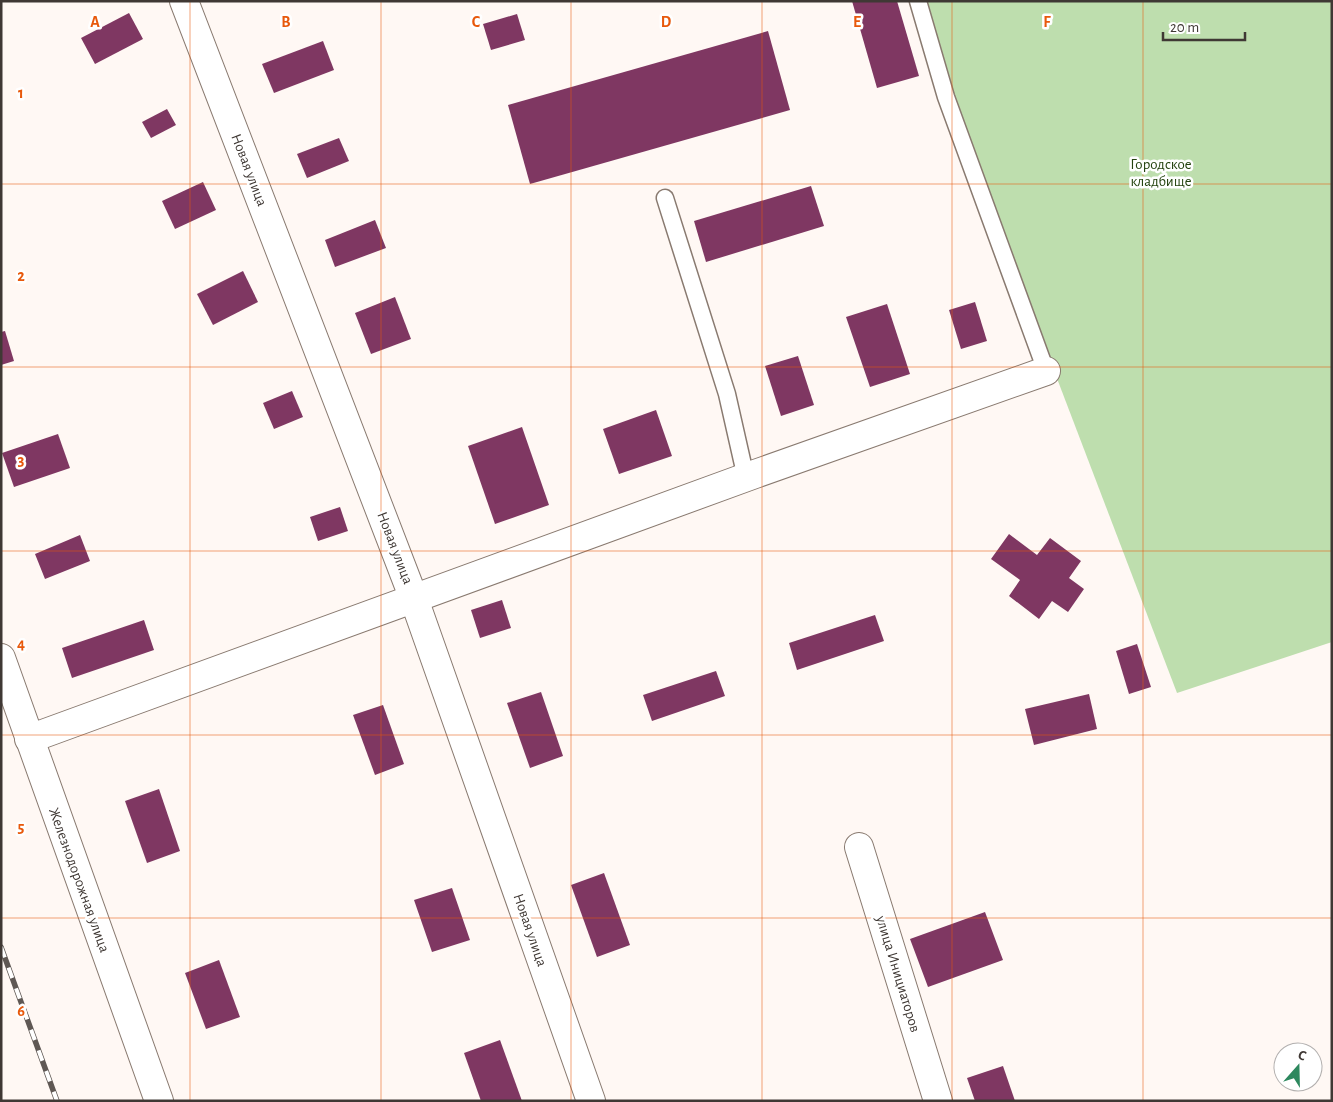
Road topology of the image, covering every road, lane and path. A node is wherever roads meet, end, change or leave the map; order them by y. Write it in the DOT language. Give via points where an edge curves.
graph roads {
  1 [pos="184,1"];
  2 [pos="918,1"];
  3 [pos="664,198"];
  4 [pos="1046,372"];
  5 [pos="746,478"];
  6 [pos="414,599"];
  7 [pos="1,658"];
  8 [pos="29,739"];
  9 [pos="859,847"];
  10 [pos="158,1101"];
  11 [pos="591,1101"];
  12 [pos="938,1101"];
  1 -- 6 [label="street, Новая улица"];
  2 -- 4 [label="lane" via="946,97"];
  3 -- 5 [label="lane" via="727,394"];
  4 -- 5 [label="street"];
  5 -- 6 [label="street"];
  6 -- 8 [label="street"];
  6 -- 11 [label="street, Новая улица"];
  7 -- 8 [label="street, Железнодорожная улица"];
  8 -- 10 [label="street, Железнодорожная улица"];
  9 -- 12 [label="street, улица Инициаторов"];
}
